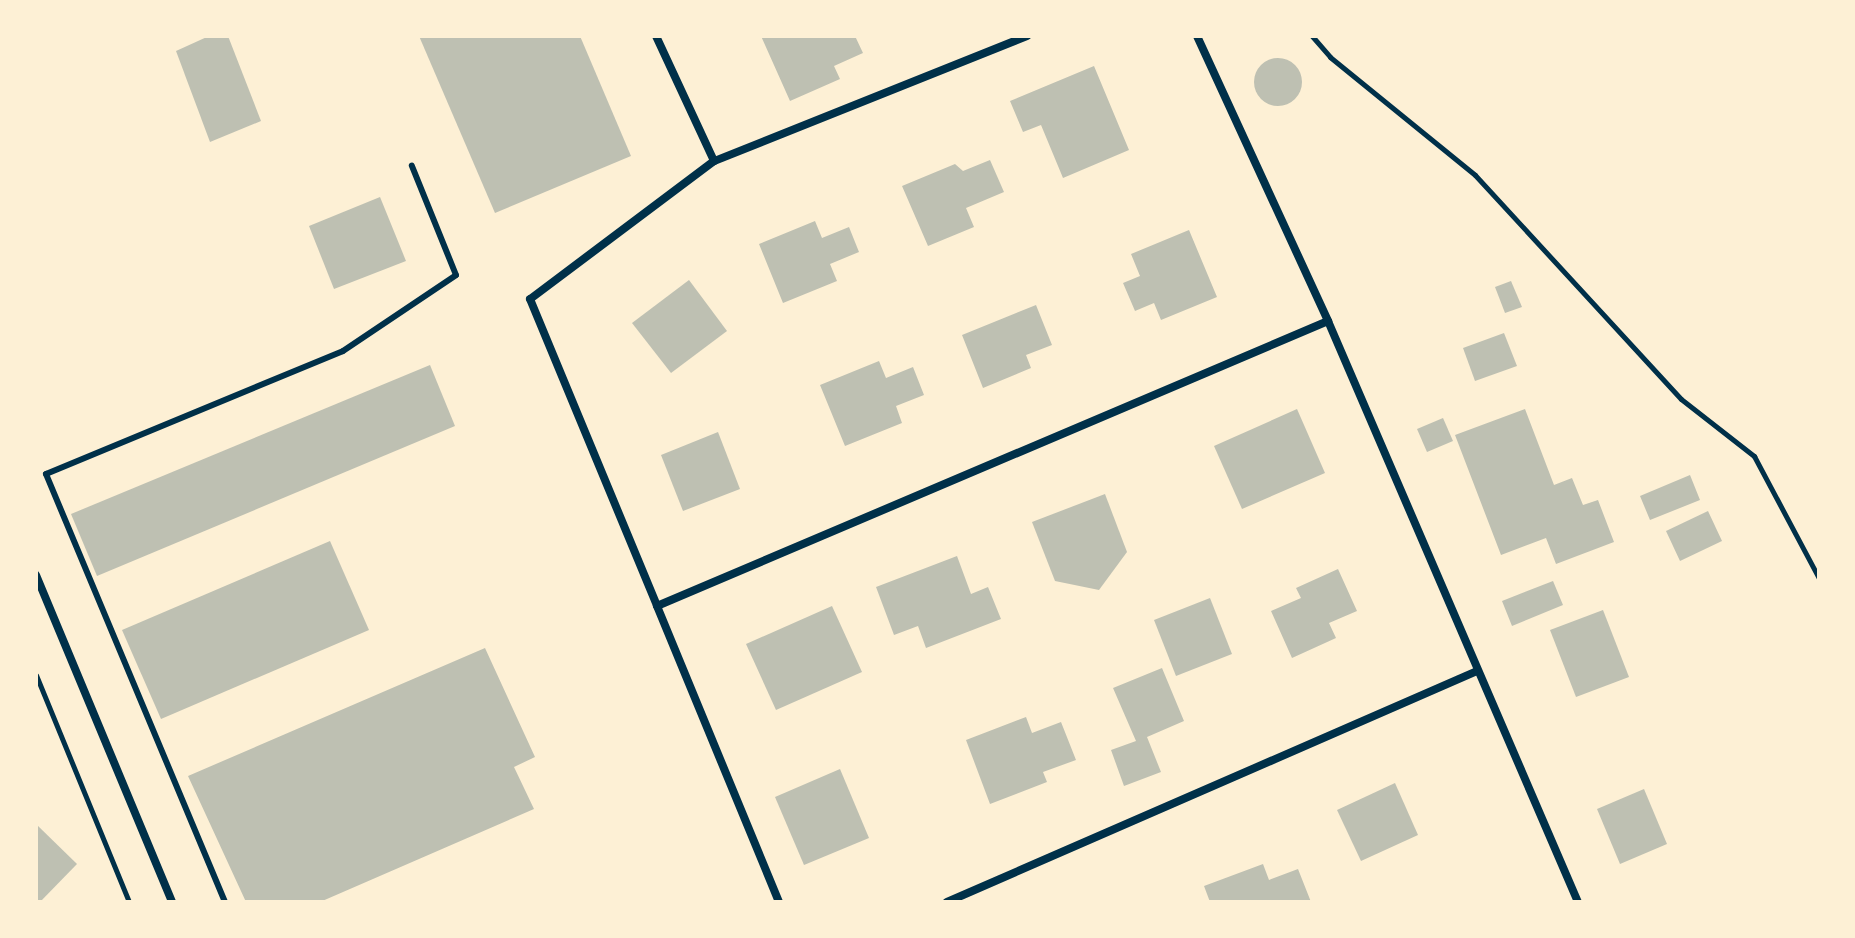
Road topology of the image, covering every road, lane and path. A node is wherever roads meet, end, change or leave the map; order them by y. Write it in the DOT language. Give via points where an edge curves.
graph roads {
  1 [pos="656,36"];
  2 [pos="1027,36"];
  3 [pos="1197,36"];
  4 [pos="1312,36"];
  5 [pos="714,161"];
  6 [pos="412,166"];
  7 [pos="1328,321"];
  8 [pos="36,575"];
  9 [pos="1819,578"];
  10 [pos="657,606"];
  11 [pos="1475,672"];
  12 [pos="36,675"];
  13 [pos="129,902"];
  14 [pos="172,902"];
  15 [pos="225,902"];
  16 [pos="779,902"];
  17 [pos="947,902"];
  18 [pos="1578,902"];
  1 -- 5 [label="street"];
  2 -- 5 [label="street"];
  3 -- 7 [label="street"];
  4 -- 9 [label="path" via="1330,57 1475,175 1681,399 1754,456"];
  5 -- 10 [label="street" via="530,299"];
  6 -- 15 [label="lane" via="456,275 343,351 46,474"];
  7 -- 10 [label="street"];
  7 -- 11 [label="street"];
  8 -- 14 [label="street"];
  10 -- 16 [label="street"];
  11 -- 17 [label="street"];
  11 -- 18 [label="street"];
  12 -- 13 [label="path"];
}
